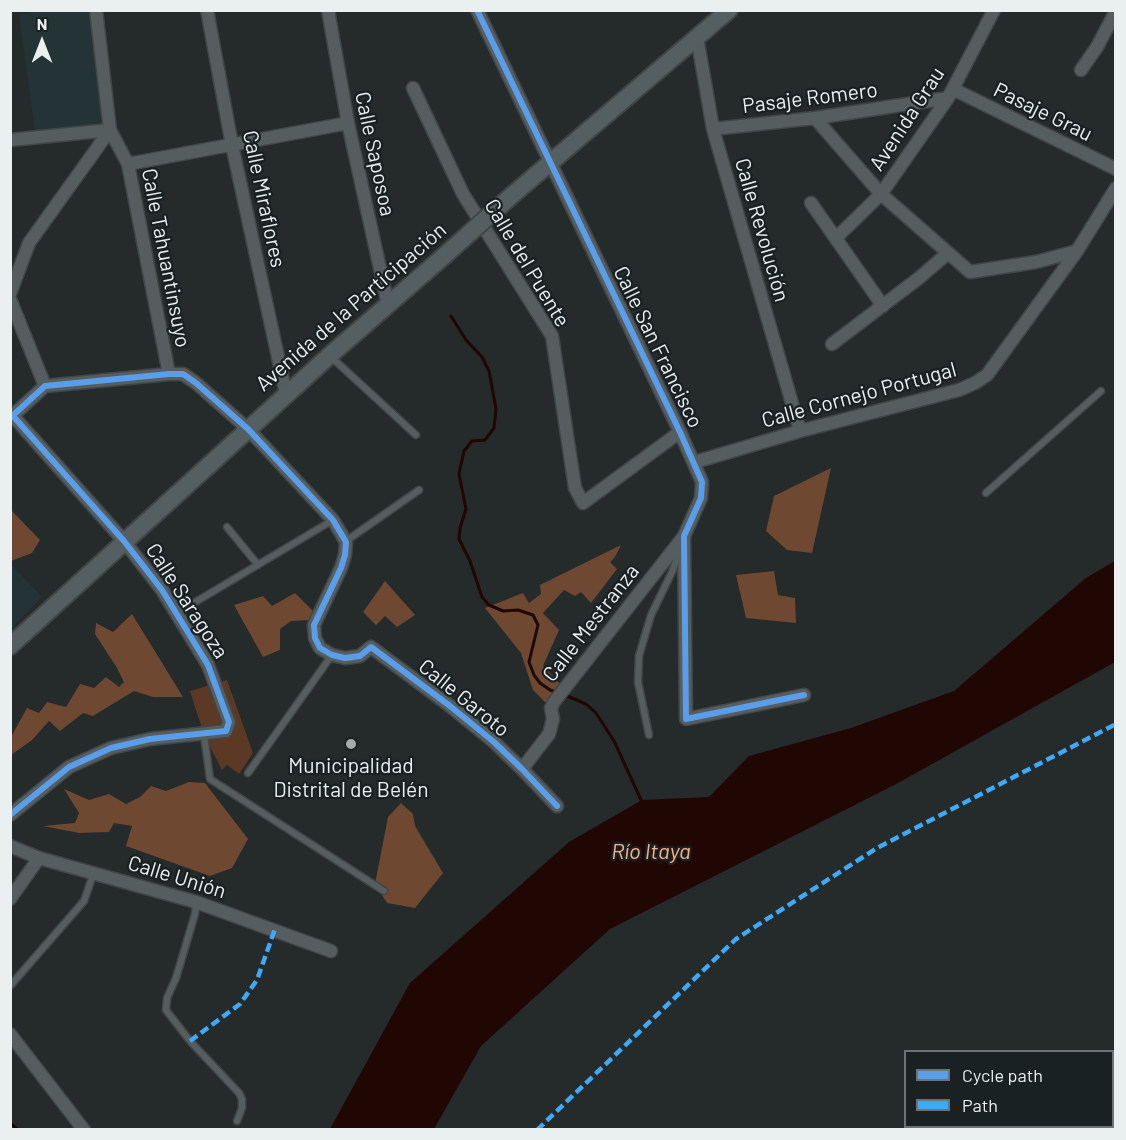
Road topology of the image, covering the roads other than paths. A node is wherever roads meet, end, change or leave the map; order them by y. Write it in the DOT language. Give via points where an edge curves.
graph roads {
  1 [pos="96,10"];
  2 [pos="207,10"];
  3 [pos="328,10"];
  4 [pos="477,10"];
  5 [pos="729,10"];
  6 [pos="994,10"];
  7 [pos="1116,11"];
  8 [pos="698,38"];
  9 [pos="1081,70"];
  10 [pos="413,88"];
  11 [pos="950,93"];
  12 [pos="815,118"];
  13 [pos="348,123"];
  14 [pos="713,129"];
  15 [pos="110,130"];
  16 [pos="10,140"];
  17 [pos="231,145"];
  18 [pos="551,162"];
  19 [pos="128,164"];
  20 [pos="1116,169"];
  21 [pos="1116,188"];
  22 [pos="881,194"];
  23 [pos="811,203"];
  24 [pos="836,238"];
  25 [pos="1077,251"];
  26 [pos="948,253"];
  27 [pos="10,294"];
  28 [pos="10,299"];
  29 [pos="388,305"];
  30 [pos="883,306"];
  31 [pos="832,344"];
  32 [pos="329,356"];
  33 [pos="169,374"];
  34 [pos="45,386"];
  35 [pos="1101,391"];
  36 [pos="286,394"];
  37 [pos="12,417"];
  38 [pos="248,429"];
  39 [pos="800,431"];
  40 [pos="680,432"];
  41 [pos="416,435"];
  42 [pos="694,462"];
  43 [pos="418,490"];
  44 [pos="987,493"];
  45 [pos="333,520"];
  46 [pos="227,527"];
  47 [pos="684,536"];
  48 [pos="124,541"];
  49 [pos="346,542"];
  50 [pos="258,565"];
  51 [pos="177,613"];
  52 [pos="10,646"];
  53 [pos="332,655"];
  54 [pos="804,695"];
  55 [pos="204,735"];
  56 [pos="649,735"];
  57 [pos="522,769"];
  58 [pos="248,773"];
  59 [pos="557,806"];
  60 [pos="10,814"];
  61 [pos="10,846"];
  62 [pos="39,858"];
  63 [pos="94,872"];
  64 [pos="384,891"];
  65 [pos="10,899"];
  66 [pos="196,902"];
  67 [pos="331,951"];
  68 [pos="10,986"];
  69 [pos="10,1034"];
  70 [pos="237,1121"];
  71 [pos="84,1130"];
  1 -- 15 [label="street, Calle Tahuantinsuyo"];
  2 -- 17 [label="street, Calle Miraflores"];
  3 -- 13 [label="street, Calle Saposoa"];
  4 -- 18 [label="street, Calle San Francisco"];
  5 -- 8 [label="main road, Avenida de la Participación"];
  6 -- 11 [label="street, Avenida Grau"];
  7 -- 9 [label="street"];
  8 -- 14 [label="street, Calle Revolución"];
  8 -- 18 [label="main road, Avenida de la Participación"];
  10 -- 40 [label="street, Calle del Puente" via="463,194 552,336 575,488 583,503"];
  11 -- 12 [label="street, Pasaje Romero"];
  11 -- 20 [label="street, Pasaje Grau"];
  11 -- 22 [label="street, Avenida Grau"];
  12 -- 14 [label="street, Pasaje Romero"];
  12 -- 22 [label="street"];
  13 -- 17 [label="street"];
  13 -- 29 [label="street, Calle Saposoa"];
  14 -- 39 [label="street, Calle Revolución"];
  15 -- 16 [label="street"];
  15 -- 19 [label="street, Calle Tahuantinsuyo"];
  15 -- 27 [label="street" via="29,243"];
  17 -- 19 [label="street"];
  17 -- 36 [label="street, Calle Miraflores"];
  18 -- 29 [label="main road, Avenida de la Participación, bridge"];
  18 -- 40 [label="street, Calle San Francisco"];
  19 -- 33 [label="street, Calle Tahuantinsuyo"];
  21 -- 25 [label="street, Calle Cornejo Portugal"];
  22 -- 24 [label="street, Avenida Grau"];
  22 -- 26 [label="street"];
  23 -- 24 [label="street"];
  24 -- 30 [label="street"];
  25 -- 26 [label="street" via="976,273"];
  25 -- 39 [label="street, Calle Cornejo Portugal" via="987,375 975,383"];
  26 -- 30 [label="street"];
  28 -- 34 [label="street"];
  29 -- 32 [label="main road, Avenida de la Participación"];
  30 -- 31 [label="street"];
  32 -- 36 [label="main road, Avenida de la Participación"];
  32 -- 41 [label="lane"];
  33 -- 34 [label="street"];
  33 -- 38 [label="street" via="183,374 196,383"];
  34 -- 37 [label="street"];
  35 -- 44 [label="lane"];
  36 -- 38 [label="main road, Avenida de la Participación"];
  37 -- 48 [label="street, Calle Saragoza"];
  38 -- 45 [label="street"];
  38 -- 48 [label="main road, Avenida de la Participación"];
  39 -- 42 [label="street, Calle Cornejo Portugal"];
  40 -- 42 [label="street, Calle San Francisco"];
  42 -- 47 [label="street, Calle San Francisco" via="702,482 701,498"];
  43 -- 49 [label="lane"];
  45 -- 49 [label="street"];
  45 -- 50 [label="lane"];
  46 -- 50 [label="lane"];
  47 -- 54 [label="street, Calle San Francisco" via="686,719"];
  47 -- 56 [label="lane" via="651,615 639,656 638,682"];
  47 -- 57 [label="street, Calle Mestranza" via="554,702 549,735"];
  48 -- 51 [label="street, Calle Saragoza"];
  48 -- 52 [label="main road, Avenida de la Participación"];
  49 -- 53 [label="street" via="341,568 314,626 320,648"];
  50 -- 51 [label="lane"];
  51 -- 55 [label="street, Calle Saragoza" via="208,665 229,722 226,731"];
  53 -- 57 [label="street, Calle Garoto" via="360,656 371,647 450,706"];
  53 -- 58 [label="lane"];
  55 -- 60 [label="street, Calle Saragoza" via="150,739 111,748 69,767"];
  55 -- 64 [label="lane" via="210,779"];
  57 -- 59 [label="street, Calle Garoto"];
  61 -- 62 [label="street, Calle Unión"];
  62 -- 63 [label="street, Calle Unión"];
  62 -- 65 [label="street"];
  63 -- 66 [label="street, Calle Unión"];
  63 -- 68 [label="lane" via="84,901"];
  66 -- 67 [label="street, Calle Unión"];
  66 -- 70 [label="lane" via="166,1010 239,1093 242,1108"];
  69 -- 71 [label="street"];
}
